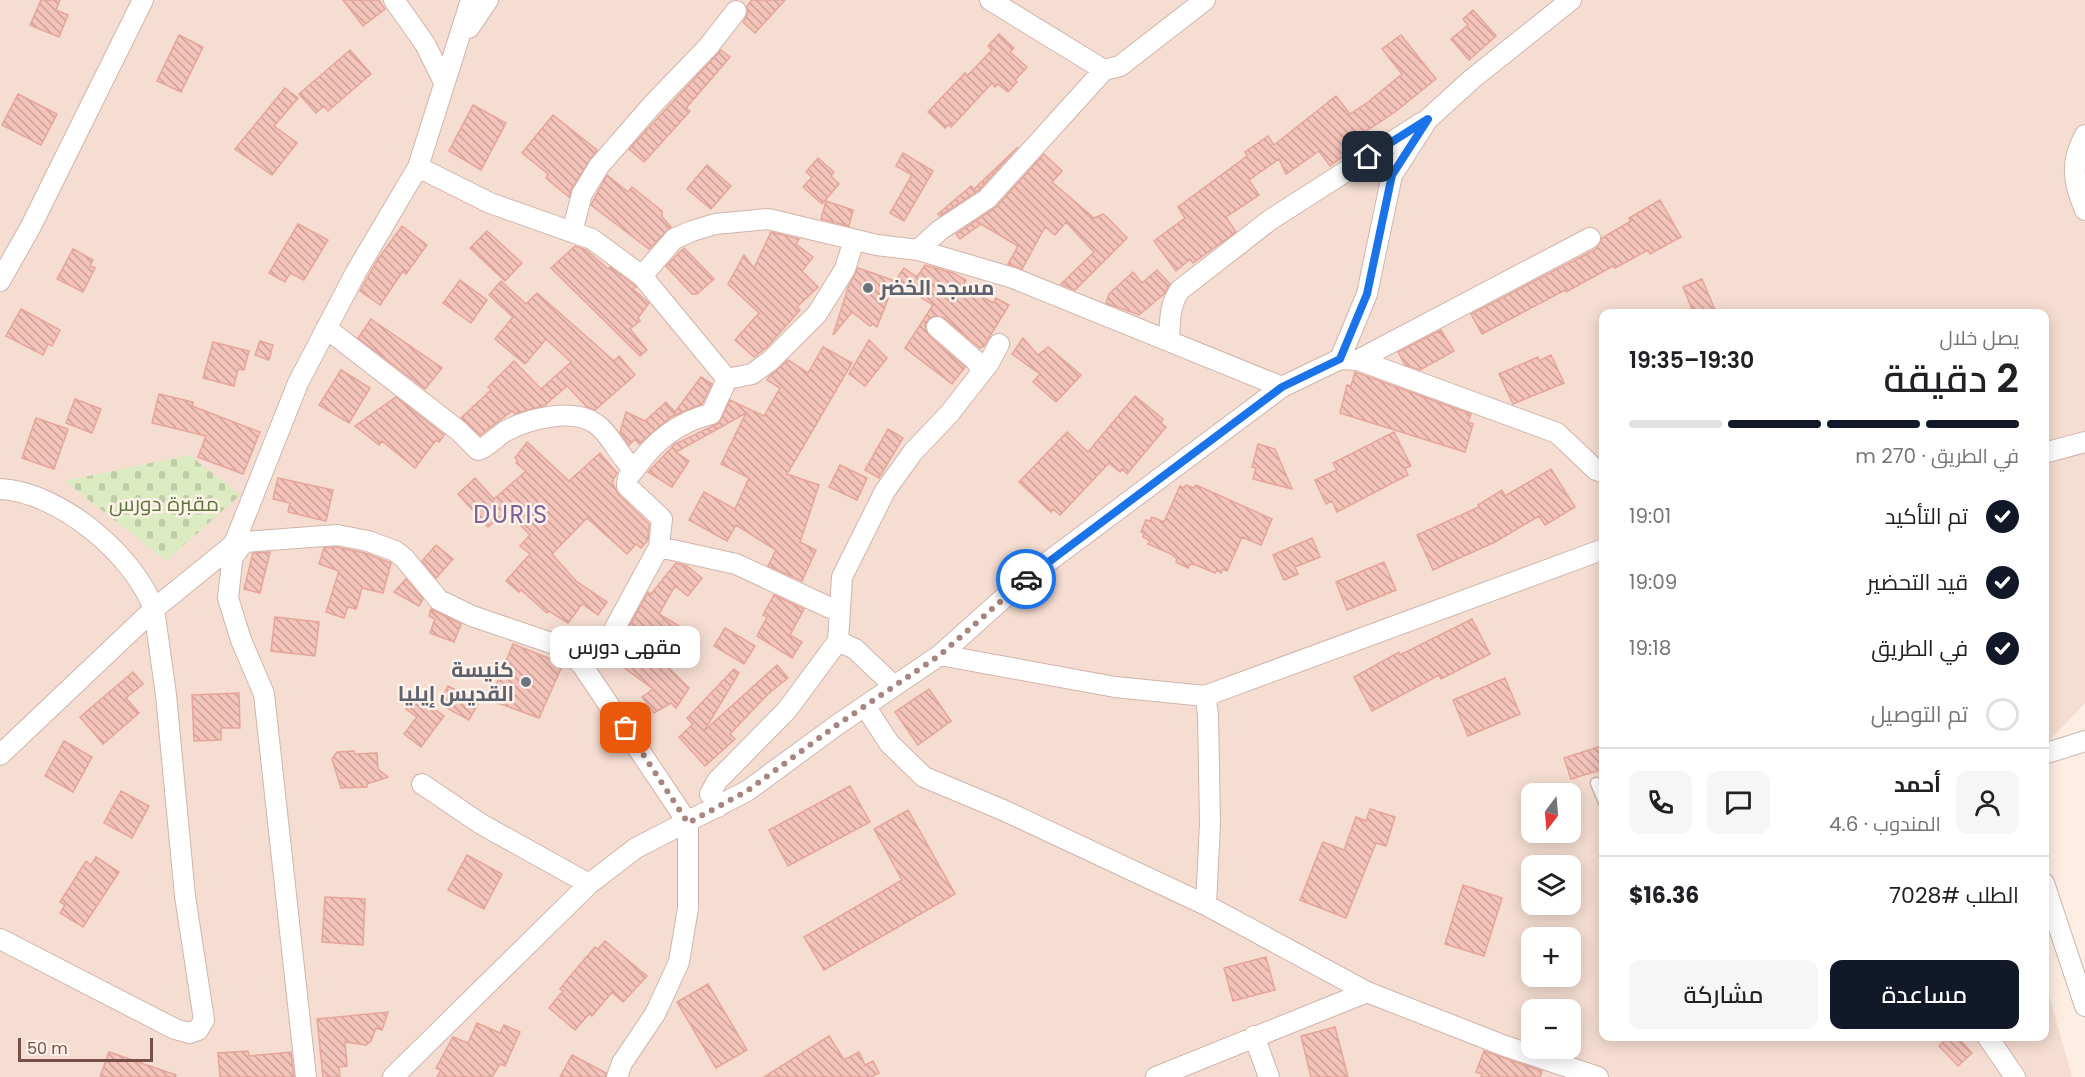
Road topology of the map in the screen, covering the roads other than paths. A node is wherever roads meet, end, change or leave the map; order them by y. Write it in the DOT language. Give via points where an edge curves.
graph roads {
  1 [pos="143,0"];
  2 [pos="394,0"];
  3 [pos="471,0"];
  4 [pos="488,0"];
  5 [pos="990,0"];
  6 [pos="1205,0"];
  7 [pos="1571,0"];
  8 [pos="736,11"];
  9 [pos="456,45"];
  10 [pos="1104,70"];
  11 [pos="444,82"];
  12 [pos="1428,119"];
  13 [pos="2085,135"];
  14 [pos="418,167"];
  15 [pos="2085,210"];
  16 [pos="572,232"];
  17 [pos="1590,238"];
  18 [pos="855,240"];
  19 [pos="918,250"];
  20 [pos="642,276"];
  21 [pos="0,281"];
  22 [pos="937,327"];
  23 [pos="326,328"];
  24 [pos="1169,341"];
  25 [pos="999,344"];
  26 [pos="1349,360"];
  27 [pos="982,370"];
  28 [pos="727,379"];
  29 [pos="1282,387"];
  30 [pos="2085,442"];
  31 [pos="2049,452"];
  32 [pos="635,469"];
  33 [pos="1599,471"];
  34 [pos="0,489"];
  35 [pos="659,548"];
  36 [pos="233,551"];
  37 [pos="1599,551"];
  38 [pos="154,609"];
  39 [pos="839,612"];
  40 [pos="838,641"];
  41 [pos="940,655"];
  42 [pos="582,665"];
  43 [pos="894,686"];
  44 [pos="1205,696"];
  45 [pos="865,706"];
  46 [pos="2085,741"];
  47 [pos="2049,752"];
  48 [pos="0,755"];
  49 [pos="1596,783"];
  50 [pos="422,784"];
  51 [pos="1599,790"];
  52 [pos="718,807"];
  53 [pos="688,823"];
  54 [pos="589,884"];
  55 [pos="2049,898"];
  56 [pos="1206,905"];
  57 [pos="0,939"];
  58 [pos="1367,992"];
  59 [pos="2085,1006"];
  60 [pos="1254,1036"];
  61 [pos="1990,1041"];
  62 [pos="306,1077"];
  63 [pos="393,1077"];
  64 [pos="617,1077"];
  65 [pos="1155,1077"];
  66 [pos="1269,1077"];
  67 [pos="1598,1077"];
  68 [pos="2015,1077"];
  1 -- 21 [label="street"];
  2 -- 11 [label="street" via="425,44"];
  3 -- 9 [label="street"];
  4 -- 9 [label="street"];
  5 -- 10 [label="street"];
  6 -- 10 [label="street" via="1120,66"];
  7 -- 12 [label="street"];
  8 -- 16 [label="street" via="599,166 582,194"];
  9 -- 11 [label="street"];
  10 -- 19 [label="street" via="987,199 940,230"];
  11 -- 14 [label="street"];
  12 -- 24 [label="street" via="1270,220 1180,290 1171,311"];
  12 -- 26 [label="street" via="1392,175"];
  13 -- 15 [label="street" via="2076,152 2074,176"];
  14 -- 16 [label="street" via="490,203"];
  14 -- 23 [label="street"];
  16 -- 20 [label="street" via="592,239"];
  17 -- 26 [label="street"];
  18 -- 19 [label="street"];
  18 -- 20 [label="street" via="768,219 715,224 674,240"];
  18 -- 28 [label="street" via="845,269 817,314 752,374"];
  19 -- 24 [label="street" via="1013,278"];
  20 -- 28 [label="street"];
  22 -- 27 [label="street"];
  23 -- 32 [label="street" via="478,450 508,430 560,414 595,422"];
  23 -- 36 [label="street" via="298,383"];
  24 -- 29 [label="street"];
  25 -- 27 [label="street"];
  26 -- 29 [label="street"];
  26 -- 33 [label="street" via="1557,433"];
  27 -- 39 [label="street" via="885,491 842,577"];
  28 -- 32 [label="street" via="711,414 666,434"];
  29 -- 41 [label="street" via="1025,579"];
  30 -- 31 [label="street"];
  32 -- 35 [label="street" via="627,486 662,519"];
  34 -- 38 [label="street" via="35,496 84,524 133,572"];
  35 -- 39 [label="street" via="736,564"];
  35 -- 42 [label="street" via="610,638"];
  36 -- 38 [label="street"];
  36 -- 42 [label="street" via="244,542 337,535 368,541 404,558 439,600 472,616 563,647"];
  36 -- 62 [label="street" via="228,598 264,693"];
  37 -- 44 [label="street"];
  38 -- 48 [label="street"];
  38 -- 57 [label="street" via="184,896 204,1020 198,1030 189,1033 175,1029"];
  39 -- 40 [label="street"];
  40 -- 43 [label="street" via="855,649"];
  40 -- 52 [label="street" via="787,710 717,780 710,794"];
  41 -- 43 [label="street"];
  41 -- 44 [label="street" via="1115,687"];
  42 -- 53 [label="street"];
  43 -- 45 [label="street"];
  44 -- 56 [label="street" via="1210,823"];
  45 -- 52 [label="street" via="747,791"];
  45 -- 56 [label="street" via="889,743 924,777"];
  46 -- 47 [label="street"];
  49 -- 51 [label="lane"];
  50 -- 54 [label="street" via="481,824"];
  52 -- 53 [label="street"];
  53 -- 54 [label="street" via="636,848"];
  53 -- 64 [label="street" via="688,908 679,962 664,999"];
  54 -- 63 [label="street"];
  55 -- 59 [label="street"];
  56 -- 58 [label="street"];
  58 -- 60 [label="street"];
  58 -- 67 [label="street" via="1505,1046"];
  60 -- 65 [label="street"];
  60 -- 66 [label="street"];
  61 -- 68 [label="street"];
}
